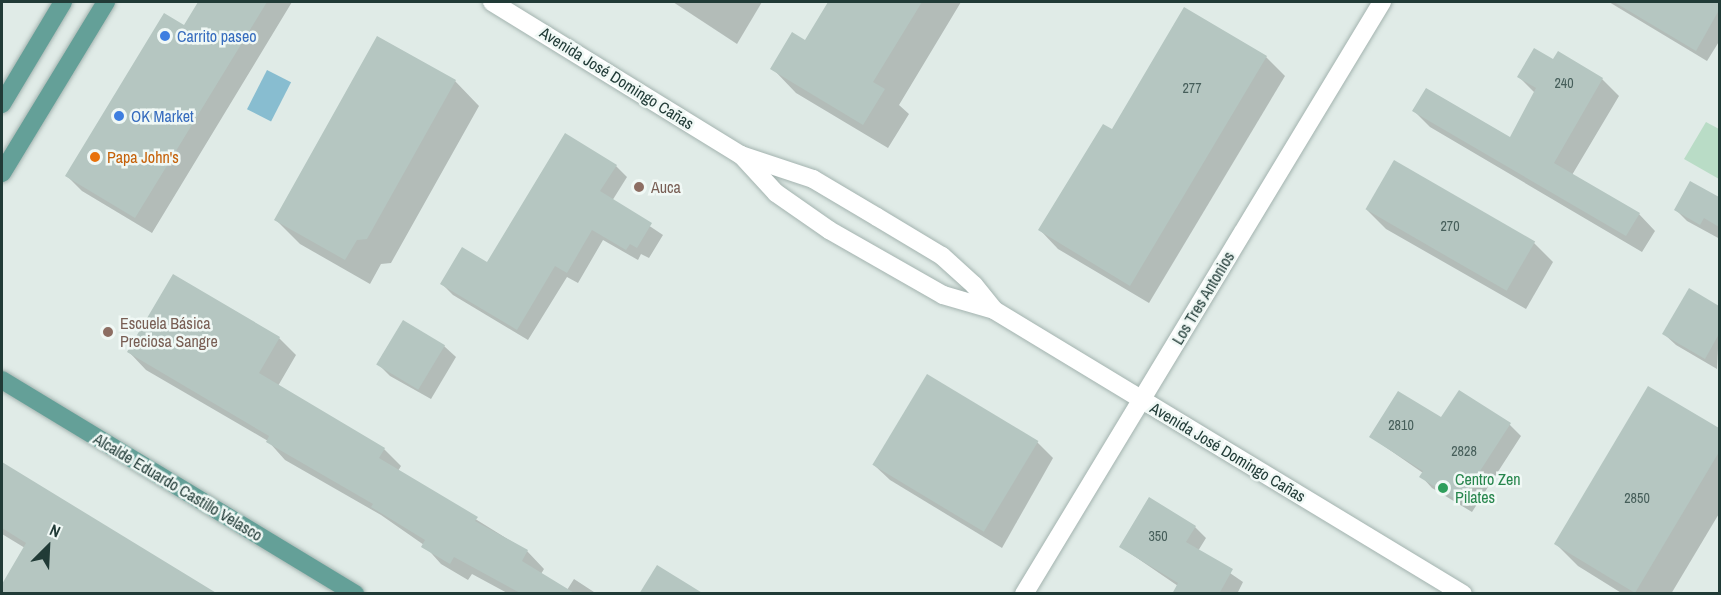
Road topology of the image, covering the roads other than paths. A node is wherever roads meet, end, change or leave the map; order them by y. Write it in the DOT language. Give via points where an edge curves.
graph roads {
  1 [pos="63,2"];
  2 [pos="106,2"];
  3 [pos="492,2"];
  4 [pos="1382,2"];
  5 [pos="2,104"];
  6 [pos="741,155"];
  7 [pos="2,174"];
  8 [pos="994,310"];
  9 [pos="2,380"];
  10 [pos="1142,399"];
  11 [pos="355,594"];
  12 [pos="1024,594"];
  13 [pos="1463,594"];
  1 -- 5 [label="main road"];
  2 -- 7 [label="main road"];
  3 -- 6 [label="street, Avenida José Domingo Cañas"];
  4 -- 10 [label="street, Los Tres Antonios"];
  6 -- 8 [label="street, Avenida José Domingo Cañas" via="776,193 829,230 943,295"];
  6 -- 8 [label="street, Avenida José Domingo Cañas" via="813,179 942,256"];
  8 -- 10 [label="street, Avenida José Domingo Cañas"];
  9 -- 11 [label="main road, Alcalde Eduardo Castillo Velasco"];
  10 -- 12 [label="street, Los Tres Antonios"];
  10 -- 13 [label="street, Avenida José Domingo Cañas"];
}
